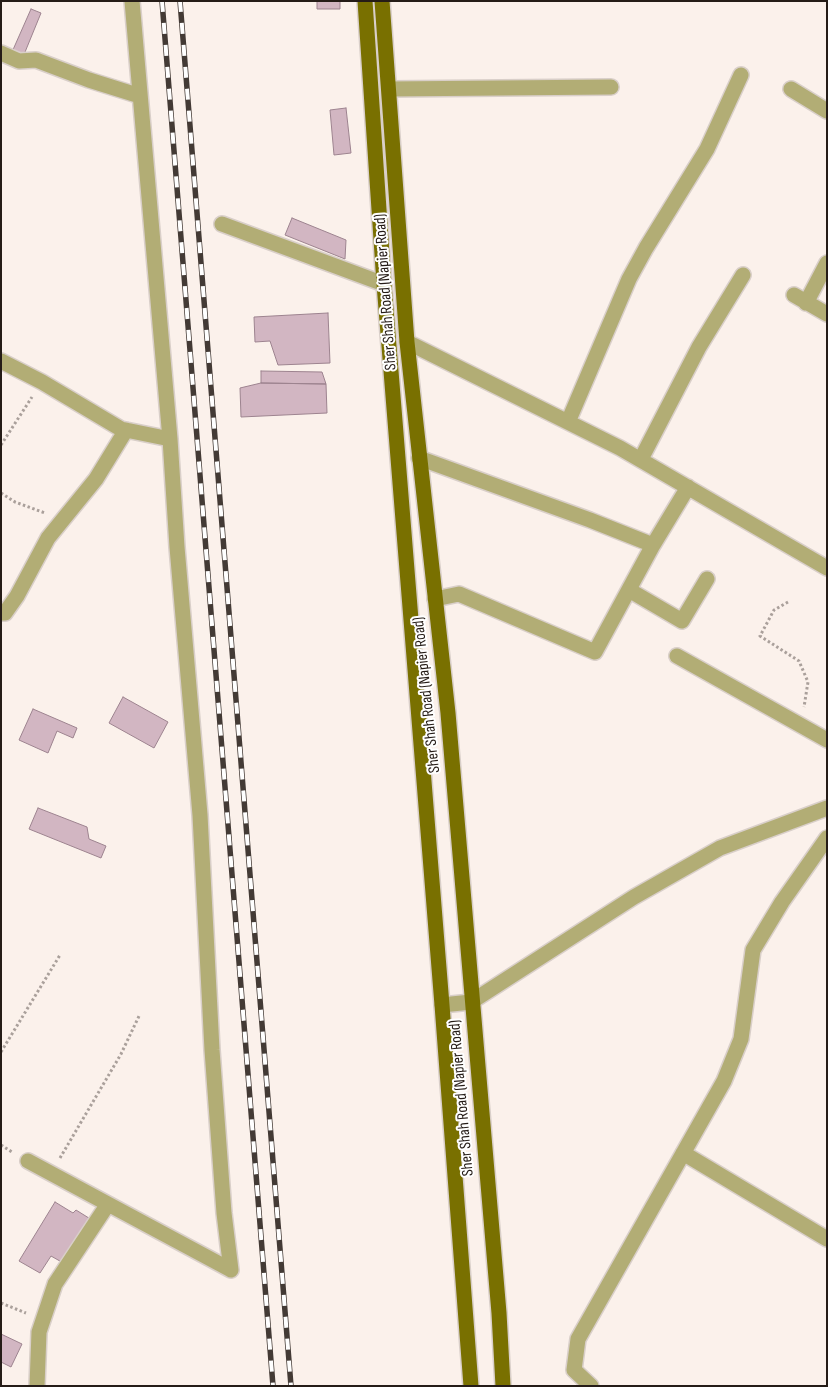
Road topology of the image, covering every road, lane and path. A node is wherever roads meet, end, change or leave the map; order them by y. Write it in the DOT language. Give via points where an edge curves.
graph roads {
  1 [pos="132,1"];
  2 [pos="365,1"];
  3 [pos="382,1"];
  4 [pos="1,53"];
  5 [pos="741,75"];
  6 [pos="611,87"];
  7 [pos="389,89"];
  8 [pos="791,89"];
  9 [pos="140,96"];
  10 [pos="827,111"];
  11 [pos="222,224"];
  12 [pos="827,263"];
  13 [pos="743,275"];
  14 [pos="384,284"];
  15 [pos="827,314"];
  16 [pos="407,342"];
  17 [pos="1,361"];
  18 [pos="42,382"];
  19 [pos="568,422"];
  20 [pos="126,430"];
  21 [pos="170,439"];
  22 [pos="1,445"];
  23 [pos="419,458"];
  24 [pos="641,460"];
  25 [pos="688,487"];
  26 [pos="1,493"];
  27 [pos="64,520"];
  28 [pos="653,546"];
  29 [pos="827,568"];
  30 [pos="707,579"];
  31 [pos="629,590"];
  32 [pos="435,599"];
  33 [pos="788,602"];
  34 [pos="1,613"];
  35 [pos="677,656"];
  36 [pos="801,725"];
  37 [pos="827,740"];
  38 [pos="827,808"];
  39 [pos="827,838"];
  40 [pos="60,955"];
  41 [pos="471,1002"];
  42 [pos="442,1004"];
  43 [pos="140,1014"];
  44 [pos="1,1052"];
  45 [pos="683,1153"];
  46 [pos="28,1161"];
  47 [pos="51,1173"];
  48 [pos="108,1204"];
  49 [pos="827,1239"];
  50 [pos="1,1303"];
  51 [pos="42,1322"];
  52 [pos="588,1385"];
  53 [pos="37,1386"];
  54 [pos="471,1386"];
  55 [pos="503,1386"];
  1 -- 9 [label="street"];
  2 -- 14 [label="main road, Sher Shah Road (Napier Road)"];
  3 -- 7 [label="main road, Sher Shah Road (Napier Road)"];
  4 -- 9 [label="street" via="19,61 36,60"];
  5 -- 19 [label="street" via="707,149 629,279"];
  6 -- 7 [label="street"];
  7 -- 16 [label="main road, Sher Shah Road (Napier Road)"];
  8 -- 10 [label="street"];
  9 -- 21 [label="street"];
  11 -- 14 [label="street"];
  12 -- 15 [label="street" via="800,299"];
  13 -- 24 [label="street" via="699,347"];
  14 -- 42 [label="main road, Sher Shah Road (Napier Road)"];
  16 -- 19 [label="street"];
  16 -- 23 [label="main road, Sher Shah Road (Napier Road)"];
  17 -- 18 [label="street"];
  18 -- 20 [label="street"];
  18 -- 22 [label="path"];
  19 -- 24 [label="street"];
  20 -- 21 [label="street"];
  20 -- 27 [label="street" via="96,479"];
  21 -- 48 [label="street" via="201,825 212,1050 231,1270"];
  23 -- 28 [label="street" via="581,516"];
  23 -- 32 [label="main road, Sher Shah Road (Napier Road)"];
  24 -- 25 [label="street"];
  25 -- 28 [label="street"];
  25 -- 29 [label="street"];
  26 -- 27 [label="path" via="15,502"];
  27 -- 34 [label="street" via="48,538 17,596 5,613"];
  28 -- 31 [label="street"];
  30 -- 31 [label="street" via="682,621"];
  31 -- 32 [label="street" via="595,652 459,594"];
  32 -- 41 [label="main road, Sher Shah Road (Napier Road)" via="448,713"];
  33 -- 36 [label="path" via="774,610 760,636 799,661 808,682"];
  35 -- 36 [label="street"];
  36 -- 37 [label="street"];
  38 -- 41 [label="street" via="720,848 634,897"];
  39 -- 45 [label="street" via="753,950 741,1039 724,1081"];
  40 -- 44 [label="path"];
  41 -- 42 [label="street"];
  41 -- 55 [label="main road, Sher Shah Road (Napier Road)"];
  42 -- 54 [label="main road, Sher Shah Road (Napier Road)"];
  43 -- 47 [label="path" via="121,1054"];
  45 -- 49 [label="street"];
  45 -- 52 [label="street" via="578,1339 574,1370"];
  46 -- 47 [label="street"];
  47 -- 48 [label="street"];
  48 -- 51 [label="street" via="55,1284"];
  50 -- 51 [label="path"];
  51 -- 53 [label="street"];
}
